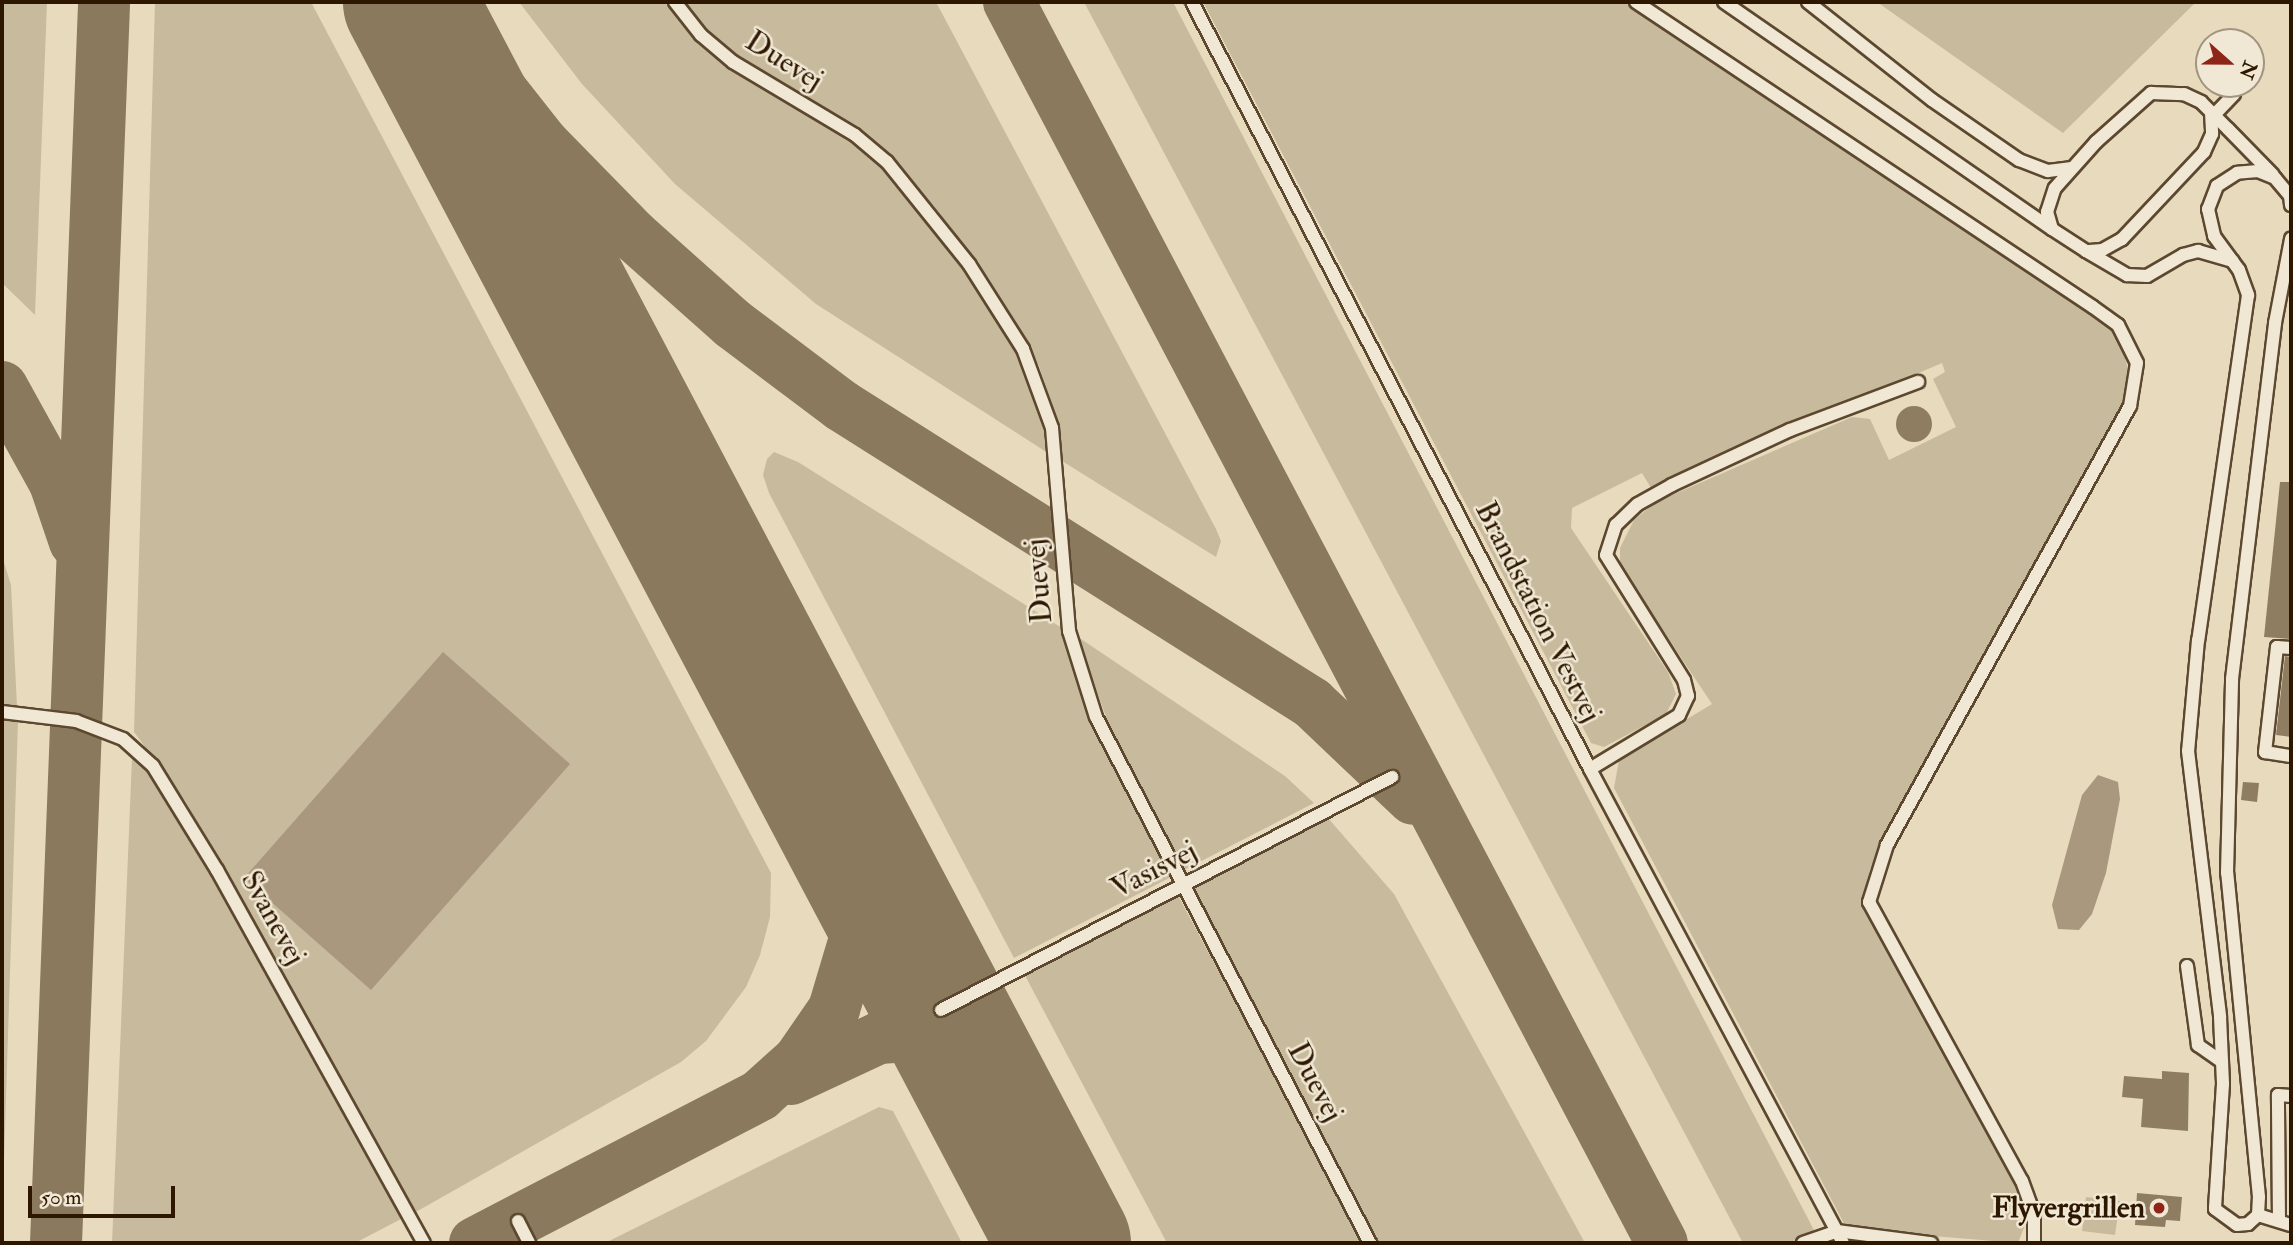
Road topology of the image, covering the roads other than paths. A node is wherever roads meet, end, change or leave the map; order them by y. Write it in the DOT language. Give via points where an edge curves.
graph roads {
  1 [pos="675,2"];
  2 [pos="1192,2"];
  3 [pos="1636,2"];
  4 [pos="1724,2"];
  5 [pos="1808,2"];
  6 [pos="2229,98"];
  7 [pos="2212,113"];
  8 [pos="2072,168"];
  9 [pos="2275,178"];
  10 [pos="2291,205"];
  11 [pos="2052,229"];
  12 [pos="2291,239"];
  13 [pos="2086,251"];
  14 [pos="2233,261"];
  15 [pos="1918,382"];
  16 [pos="2291,648"];
  17 [pos="2,712"];
  18 [pos="2291,756"];
  19 [pos="1590,769"];
  20 [pos="1392,777"];
  21 [pos="1182,886"];
  22 [pos="2187,966"];
  23 [pos="941,1010"];
  24 [pos="2222,1062"];
  25 [pos="2291,1096"];
  26 [pos="2258,1215"];
  27 [pos="518,1221"];
  28 [pos="2285,1223"];
  29 [pos="1837,1231"];
  30 [pos="424,1243"];
  31 [pos="529,1243"];
  32 [pos="1370,1243"];
  33 [pos="1804,1243"];
  34 [pos="1843,1243"];
  35 [pos="1931,1243"];
  36 [pos="2034,1243"];
  1 -- 21 [label="lane, Duevej" via="701,35 733,62 855,135 887,162 969,264 1023,349 1052,428 1069,631 1079,672 1124,776"];
  2 -- 19 [label="lane, Brandstation Vestvej"];
  3 -- 36 [label="lane" via="2093,307 2118,326 2137,363 2130,406 1887,845 1869,902 2022,1181 2034,1214"];
  4 -- 11 [label="lane"];
  5 -- 8 [label="lane" via="1932,100 2019,160 2048,171"];
  6 -- 7 [label="lane"];
  7 -- 8 [label="lane" via="2184,94 2151,93"];
  7 -- 9 [label="lane"];
  7 -- 13 [label="lane" via="2212,134 2182,178 2122,239 2102,250"];
  8 -- 11 [label="lane" via="2055,188 2047,212"];
  9 -- 10 [label="lane" via="2290,196"];
  9 -- 14 [label="lane" via="2258,171 2237,173 2217,186 2208,209 2214,236"];
  11 -- 13 [label="lane"];
  12 -- 26 [label="lane" via="2275,323 2244,573 2226,797 2230,922"];
  13 -- 14 [label="lane" via="2127,275 2147,276 2183,254 2198,251"];
  14 -- 24 [label="lane" via="2248,295 2200,628 2188,751"];
  15 -- 19 [label="lane" via="1790,430 1684,479 1638,504 1616,525 1606,555 1684,680 1688,696 1679,715"];
  16 -- 18 [label="lane" via="2277,647 2265,752"];
  17 -- 30 [label="lane, Svanevej" via="76,721 122,739 153,766 217,870"];
  19 -- 29 [label="lane, Brandstation Vestvej"];
  20 -- 21 [label="lane, Vasisvej"];
  21 -- 23 [label="lane, Vasisvej"];
  21 -- 32 [label="lane, Duevej"];
  22 -- 24 [label="lane" via="2198,1045"];
  24 -- 26 [label="lane" via="2215,1209 2237,1225 2248,1224"];
  25 -- 28 [label="lane" via="2278,1095"];
  26 -- 28 [label="lane"];
  27 -- 31 [label="lane"];
  29 -- 33 [label="lane"];
  29 -- 34 [label="lane, Brandstation Vestvej"];
  29 -- 35 [label="lane"];
}
